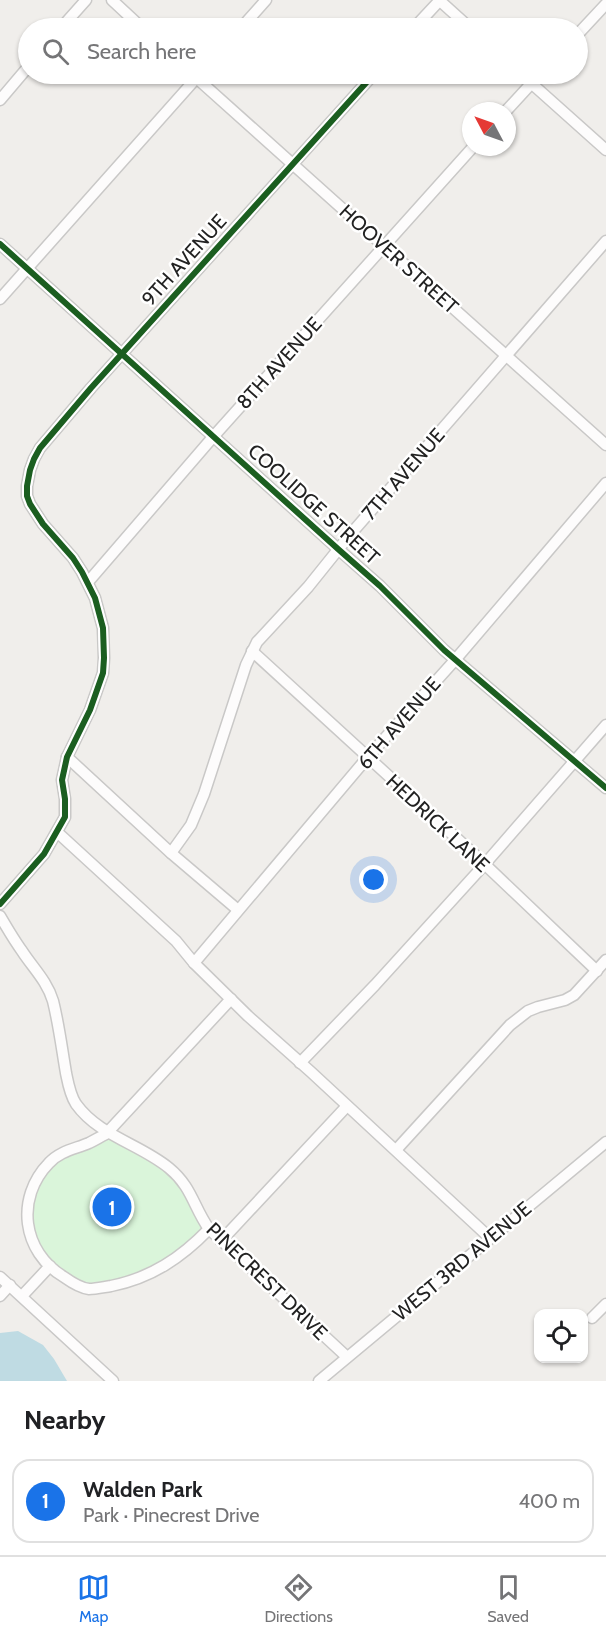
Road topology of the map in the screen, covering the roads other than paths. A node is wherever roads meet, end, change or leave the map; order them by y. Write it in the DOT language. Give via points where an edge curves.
graph roads {
  1 [pos="86,0"];
  2 [pos="112,0"];
  3 [pos="266,0"];
  4 [pos="440,0"];
  5 [pos="606,4"];
  6 [pos="70,18"];
  7 [pos="131,18"];
  8 [pos="250,18"];
  9 [pos="423,18"];
  10 [pos="459,18"];
  11 [pos="588,23"];
  12 [pos="18,79"];
  13 [pos="188,84"];
  14 [pos="206,84"];
  15 [pos="365,84"];
  16 [pos="530,84"];
  17 [pos="532,84"];
  18 [pos="0,100"];
  19 [pos="514,102"];
  20 [pos="606,150"];
  21 [pos="465,156"];
  22 [pos="293,164"];
  23 [pos="606,241"];
  24 [pos="0,244"];
  25 [pos="384,246"];
  26 [pos="27,269"];
  27 [pos="0,299"];
  28 [pos="122,354"];
  29 [pos="507,355"];
  30 [pos="213,437"];
  31 [pos="606,445"];
  32 [pos="606,483"];
  33 [pos="338,549"];
  34 [pos="87,582"];
  35 [pos="252,651"];
  36 [pos="455,660"];
  37 [pos="606,724"];
  38 [pos="67,757"];
  39 [pos="368,758"];
  40 [pos="575,761"];
  41 [pos="606,788"];
  42 [pos="57,832"];
  43 [pos="171,853"];
  44 [pos="484,865"];
  45 [pos="0,904"];
  46 [pos="238,910"];
  47 [pos="0,916"];
  48 [pos="606,960"];
  49 [pos="194,963"];
  50 [pos="597,971"];
  51 [pos="231,999"];
  52 [pos="300,1063"];
  53 [pos="347,1106"];
  54 [pos="107,1132"];
  55 [pos="606,1142"];
  56 [pos="396,1150"];
  57 [pos="209,1229"];
  58 [pos="490,1238"];
  59 [pos="221,1240"];
  60 [pos="50,1266"];
  61 [pos="0,1277"];
  62 [pos="10,1286"];
  63 [pos="0,1296"];
  64 [pos="22,1296"];
  65 [pos="606,1304"];
  66 [pos="592,1318"];
  67 [pos="347,1357"];
  68 [pos="113,1381"];
  69 [pos="319,1381"];
  1 -- 6 [label="street"];
  2 -- 7 [label="street"];
  3 -- 8 [label="street"];
  4 -- 9 [label="street"];
  4 -- 10 [label="street"];
  5 -- 11 [label="street"];
  12 -- 18 [label="street"];
  13 -- 26 [label="street"];
  14 -- 22 [label="street, HOOVER STREET"];
  15 -- 22 [label="street, 9TH AVENUE"];
  16 -- 19 [label="street"];
  17 -- 20 [label="street"];
  21 -- 25 [label="street, 8TH AVENUE"];
  22 -- 25 [label="street, HOOVER STREET"];
  22 -- 28 [label="street, 9TH AVENUE"];
  23 -- 29 [label="street, 7TH AVENUE"];
  24 -- 26 [label="street, COOLIDGE STREET"];
  25 -- 29 [label="street, HOOVER STREET"];
  25 -- 30 [label="street, 8TH AVENUE"];
  26 -- 27 [label="street"];
  26 -- 28 [label="street, COOLIDGE STREET"];
  28 -- 30 [label="street, COOLIDGE STREET"];
  28 -- 34 [label="street, 9TH AVENUE" via="40,448 29,474 27,496 34,512 73,558"];
  29 -- 31 [label="street, HOOVER STREET"];
  29 -- 33 [label="street, 7TH AVENUE"];
  30 -- 33 [label="street, COOLIDGE STREET"];
  30 -- 34 [label="street, 8TH AVENUE"];
  32 -- 36 [label="street, 6TH AVENUE"];
  33 -- 35 [label="street, 7TH AVENUE"];
  33 -- 36 [label="street, COOLIDGE STREET"];
  34 -- 38 [label="street" via="102,628 104,658 84,724"];
  35 -- 39 [label="street, HEDRICK LANE"];
  35 -- 43 [label="street, 7TH AVENUE" via="204,794 191,825"];
  36 -- 39 [label="street, 6TH AVENUE"];
  36 -- 40 [label="street, COOLIDGE STREET"];
  37 -- 40 [label="street"];
  38 -- 42 [label="street" via="62,780 65,817"];
  38 -- 43 [label="street"];
  39 -- 44 [label="street, HEDRICK LANE"];
  39 -- 46 [label="street, 6TH AVENUE"];
  40 -- 41 [label="street, COOLIDGE STREET"];
  40 -- 44 [label="street"];
  42 -- 45 [label="street" via="44,854"];
  42 -- 49 [label="street" via="168,933"];
  43 -- 46 [label="street"];
  44 -- 50 [label="street, HEDRICK LANE"];
  44 -- 52 [label="street"];
  46 -- 49 [label="street, 6TH AVENUE"];
  47 -- 54 [label="street, PINECREST DRIVE" via="50,994 73,1099 83,1113"];
  48 -- 50 [label="street"];
  49 -- 51 [label="street"];
  50 -- 56 [label="street" via="574,995 528,1011 510,1024"];
  51 -- 52 [label="street"];
  51 -- 54 [label="street"];
  52 -- 53 [label="street"];
  53 -- 56 [label="street"];
  53 -- 59 [label="street"];
  54 -- 57 [label="street, PINECREST DRIVE" via="163,1163 179,1178"];
  54 -- 60 [label="street" via="58,1155 40,1172 30,1191 28,1230"];
  55 -- 58 [label="street, WEST 3RD AVENUE"];
  56 -- 58 [label="street"];
  57 -- 59 [label="street, PINECREST DRIVE"];
  57 -- 60 [label="street" via="166,1266 132,1282 85,1289"];
  58 -- 67 [label="street, WEST 3RD AVENUE"];
  59 -- 67 [label="street, PINECREST DRIVE"];
  60 -- 64 [label="street"];
  61 -- 62 [label="street"];
  62 -- 63 [label="street"];
  62 -- 64 [label="street"];
  64 -- 68 [label="street"];
  65 -- 66 [label="street"];
  67 -- 69 [label="street, WEST 3RD AVENUE"];
}
